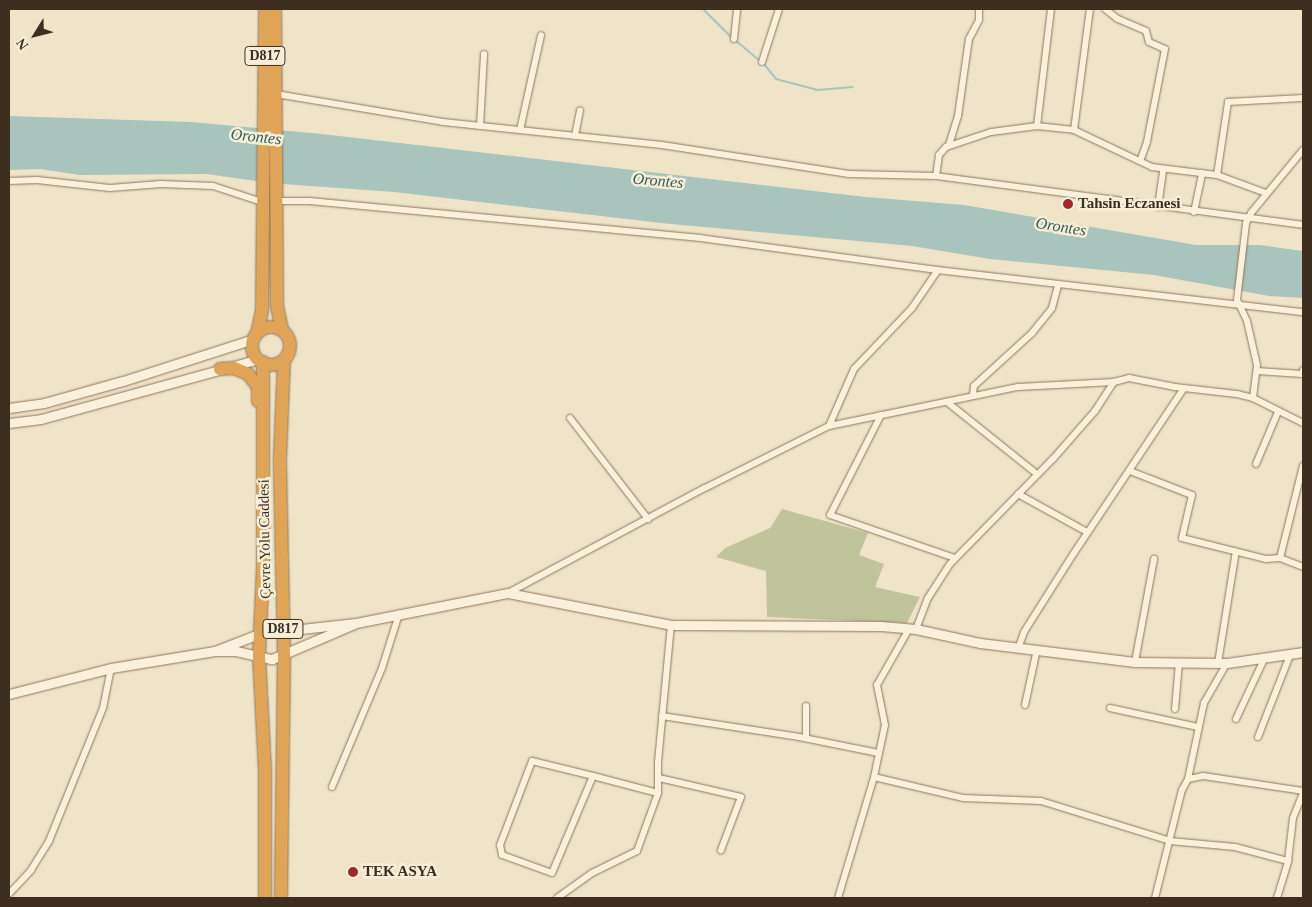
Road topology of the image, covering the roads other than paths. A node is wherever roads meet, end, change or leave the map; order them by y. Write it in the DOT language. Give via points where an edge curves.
graph roads {
  1 [pos="265,9"];
  2 [pos="275,9"];
  3 [pos="730,9"];
  4 [pos="780,9"];
  5 [pos="979,9"];
  6 [pos="1052,9"];
  7 [pos="1090,9"];
  8 [pos="1105,9"];
  9 [pos="737,11"];
  10 [pos="541,35"];
  11 [pos="734,39"];
  12 [pos="484,54"];
  13 [pos="762,62"];
  14 [pos="1303,98"];
  15 [pos="272,100"];
  16 [pos="580,110"];
  17 [pos="480,126"];
  18 [pos="1037,126"];
  19 [pos="520,130"];
  20 [pos="1074,130"];
  21 [pos="575,136"];
  22 [pos="949,145"];
  23 [pos="1303,150"];
  24 [pos="1140,161"];
  25 [pos="1164,170"];
  26 [pos="1202,173"];
  27 [pos="1217,175"];
  28 [pos="936,176"];
  29 [pos="9,181"];
  30 [pos="1266,193"];
  31 [pos="262,197"];
  32 [pos="278,198"];
  33 [pos="1158,207"];
  34 [pos="1194,212"];
  35 [pos="1247,219"];
  36 [pos="1303,225"];
  37 [pos="938,270"];
  38 [pos="1058,285"];
  39 [pos="1239,303"];
  40 [pos="1303,312"];
  41 [pos="282,330"];
  42 [pos="256,337"];
  43 [pos="284,360"];
  44 [pos="261,361"];
  45 [pos="220,369"];
  46 [pos="1303,370"];
  47 [pos="1257,371"];
  48 [pos="1114,382"];
  49 [pos="1184,388"];
  50 [pos="973,394"];
  51 [pos="1253,398"];
  52 [pos="947,402"];
  53 [pos="9,408"];
  54 [pos="1278,412"];
  55 [pos="881,415"];
  56 [pos="570,418"];
  57 [pos="265,422"];
  58 [pos="9,423"];
  59 [pos="1303,423"];
  60 [pos="829,426"];
  61 [pos="1256,464"];
  62 [pos="1303,466"];
  63 [pos="1130,471"];
  64 [pos="1038,474"];
  65 [pos="1018,494"];
  66 [pos="648,519"];
  67 [pos="1087,532"];
  68 [pos="1236,551"];
  69 [pos="954,558"];
  70 [pos="1280,558"];
  71 [pos="1154,559"];
  72 [pos="1303,567"];
  73 [pos="508,593"];
  74 [pos="399,614"];
  75 [pos="356,622"];
  76 [pos="671,625"];
  77 [pos="912,629"];
  78 [pos="283,631"];
  79 [pos="258,633"];
  80 [pos="1019,646"];
  81 [pos="1037,649"];
  82 [pos="216,651"];
  83 [pos="1303,652"];
  84 [pos="1291,654"];
  85 [pos="258,656"];
  86 [pos="284,656"];
  87 [pos="1265,657"];
  88 [pos="1135,662"];
  89 [pos="1178,662"];
  90 [pos="1223,663"];
  91 [pos="111,668"];
  92 [pos="9,694"];
  93 [pos="1026,704"];
  94 [pos="806,706"];
  95 [pos="1110,708"];
  96 [pos="1175,709"];
  97 [pos="662,716"];
  98 [pos="1236,719"];
  99 [pos="1198,727"];
  100 [pos="1258,737"];
  101 [pos="806,738"];
  102 [pos="878,753"];
  103 [pos="593,776"];
  104 [pos="874,777"];
  105 [pos="659,778"];
  106 [pos="1188,779"];
  107 [pos="332,788"];
  108 [pos="1303,792"];
  109 [pos="658,793"];
  110 [pos="1170,841"];
  111 [pos="721,850"];
  112 [pos="1288,861"];
  113 [pos="9,894"];
  114 [pos="265,898"];
  115 [pos="282,898"];
  116 [pos="557,898"];
  117 [pos="838,898"];
  118 [pos="1155,898"];
  119 [pos="1277,898"];
  1 -- 15 [label="highway, Çevre Yolu Caddesi / D817"];
  2 -- 15 [label="highway, Çevre Yolu Caddesi / D817"];
  3 -- 9 [label="street"];
  4 -- 13 [label="street"];
  5 -- 22 [label="street" via="979,20 969,39 958,116"];
  6 -- 18 [label="street"];
  7 -- 20 [label="street"];
  8 -- 24 [label="street" via="1118,19 1146,31 1149,42 1165,49 1147,142"];
  9 -- 11 [label="street"];
  10 -- 19 [label="street"];
  12 -- 17 [label="street"];
  14 -- 27 [label="street" via="1228,102"];
  15 -- 17 [label="street"];
  15 -- 31 [label="highway, Çevre Yolu Caddesi / D817"];
  15 -- 32 [label="highway, Çevre Yolu Caddesi / D817"];
  16 -- 21 [label="street"];
  17 -- 19 [label="street"];
  18 -- 20 [label="street"];
  18 -- 22 [label="street" via="991,132"];
  19 -- 21 [label="street"];
  20 -- 24 [label="street"];
  21 -- 28 [label="street" via="662,145 849,174"];
  22 -- 28 [label="street" via="939,155"];
  23 -- 30 [label="street"];
  24 -- 25 [label="street"];
  25 -- 26 [label="street"];
  25 -- 33 [label="street"];
  26 -- 27 [label="street"];
  26 -- 34 [label="street"];
  27 -- 30 [label="street"];
  28 -- 33 [label="street"];
  29 -- 31 [label="street" via="37,180 110,188 213,186"];
  30 -- 35 [label="street"];
  31 -- 42 [label="highway, Çevre Yolu Caddesi / D817" via="262,310"];
  32 -- 37 [label="street" via="700,238"];
  32 -- 41 [label="highway, Çevre Yolu Caddesi / D817" via="277,306"];
  33 -- 34 [label="street"];
  34 -- 35 [label="street"];
  35 -- 36 [label="street"];
  35 -- 39 [label="street"];
  37 -- 38 [label="street"];
  37 -- 60 [label="street" via="912,308 854,369"];
  38 -- 39 [label="street"];
  38 -- 50 [label="street" via="1052,308 1032,333 974,386"];
  39 -- 40 [label="street"];
  39 -- 47 [label="street" via="1252,339"];
  41 -- 42 [label="highway" via="271,327"];
  41 -- 43 [label="highway, Çevre Yolu Caddesi / D817" via="290,344"];
  42 -- 44 [label="highway, Çevre Yolu Caddesi / D817" via="253,350"];
  42 -- 53 [label="street" via="123,381 44,403"];
  43 -- 44 [label="highway" via="274,364"];
  43 -- 78 [label="highway, Çevre Yolu Caddesi / D817" via="280,458"];
  44 -- 45 [label="street"];
  44 -- 57 [label="highway, Çevre Yolu Caddesi / D817"];
  45 -- 57 [label="highway" via="242,370 254,379"];
  45 -- 58 [label="street" via="41,419"];
  46 -- 47 [label="street" via="1302,374"];
  47 -- 51 [label="street"];
  48 -- 49 [label="street" via="1128,378"];
  48 -- 50 [label="street" via="1018,387"];
  48 -- 64 [label="street" via="1095,411"];
  49 -- 51 [label="street"];
  49 -- 63 [label="street"];
  50 -- 52 [label="street"];
  51 -- 54 [label="street"];
  52 -- 55 [label="street"];
  52 -- 64 [label="street"];
  54 -- 59 [label="street"];
  54 -- 61 [label="street"];
  55 -- 60 [label="street" via="854,424"];
  55 -- 69 [label="street" via="830,515"];
  56 -- 66 [label="street"];
  57 -- 79 [label="highway, Çevre Yolu Caddesi / D817"];
  60 -- 66 [label="street"];
  62 -- 70 [label="street"];
  63 -- 67 [label="street"];
  63 -- 68 [label="street" via="1192,495 1182,538"];
  64 -- 65 [label="street"];
  65 -- 67 [label="street"];
  65 -- 69 [label="street"];
  66 -- 73 [label="street"];
  67 -- 80 [label="street"];
  68 -- 70 [label="street" via="1266,559"];
  68 -- 90 [label="street"];
  69 -- 77 [label="street"];
  70 -- 72 [label="street"];
  71 -- 88 [label="street"];
  73 -- 74 [label="street"];
  73 -- 76 [label="street"];
  74 -- 75 [label="street"];
  74 -- 107 [label="street" via="382,668"];
  75 -- 78 [label="street"];
  75 -- 86 [label="street"];
  76 -- 77 [label="street"];
  76 -- 97 [label="street"];
  77 -- 80 [label="street" via="980,643"];
  77 -- 102 [label="street" via="877,685 885,715"];
  78 -- 79 [label="street" via="272,629"];
  78 -- 86 [label="highway, Çevre Yolu Caddesi / D817"];
  79 -- 82 [label="street"];
  79 -- 85 [label="highway, Çevre Yolu Caddesi / D817"];
  80 -- 81 [label="street"];
  81 -- 88 [label="street"];
  81 -- 93 [label="street"];
  82 -- 85 [label="street"];
  82 -- 91 [label="street"];
  83 -- 84 [label="street"];
  84 -- 87 [label="street"];
  84 -- 100 [label="street"];
  85 -- 86 [label="street"];
  85 -- 114 [label="highway, Çevre Yolu Caddesi / D817" via="265,769"];
  86 -- 115 [label="highway, Çevre Yolu Caddesi / D817"];
  87 -- 90 [label="street"];
  87 -- 98 [label="street"];
  88 -- 89 [label="street"];
  89 -- 90 [label="street"];
  89 -- 96 [label="street"];
  90 -- 99 [label="street" via="1204,703"];
  91 -- 92 [label="street"];
  91 -- 113 [label="street" via="103,708 48,841 31,870"];
  94 -- 101 [label="street"];
  95 -- 99 [label="street"];
  97 -- 101 [label="street"];
  97 -- 105 [label="street"];
  99 -- 106 [label="street"];
  101 -- 102 [label="street"];
  102 -- 104 [label="street"];
  103 -- 103 [label="street" via="532,761 500,845 502,855 552,873"];
  103 -- 109 [label="street"];
  104 -- 110 [label="street" via="963,798 1041,801"];
  104 -- 117 [label="street"];
  105 -- 109 [label="street"];
  105 -- 111 [label="street" via="741,797"];
  106 -- 108 [label="street" via="1203,776"];
  106 -- 110 [label="street" via="1182,790"];
  108 -- 112 [label="street" via="1293,818"];
  109 -- 116 [label="street" via="637,851 592,873"];
  110 -- 112 [label="street" via="1235,847"];
  110 -- 118 [label="street"];
  112 -- 119 [label="street"];
}
